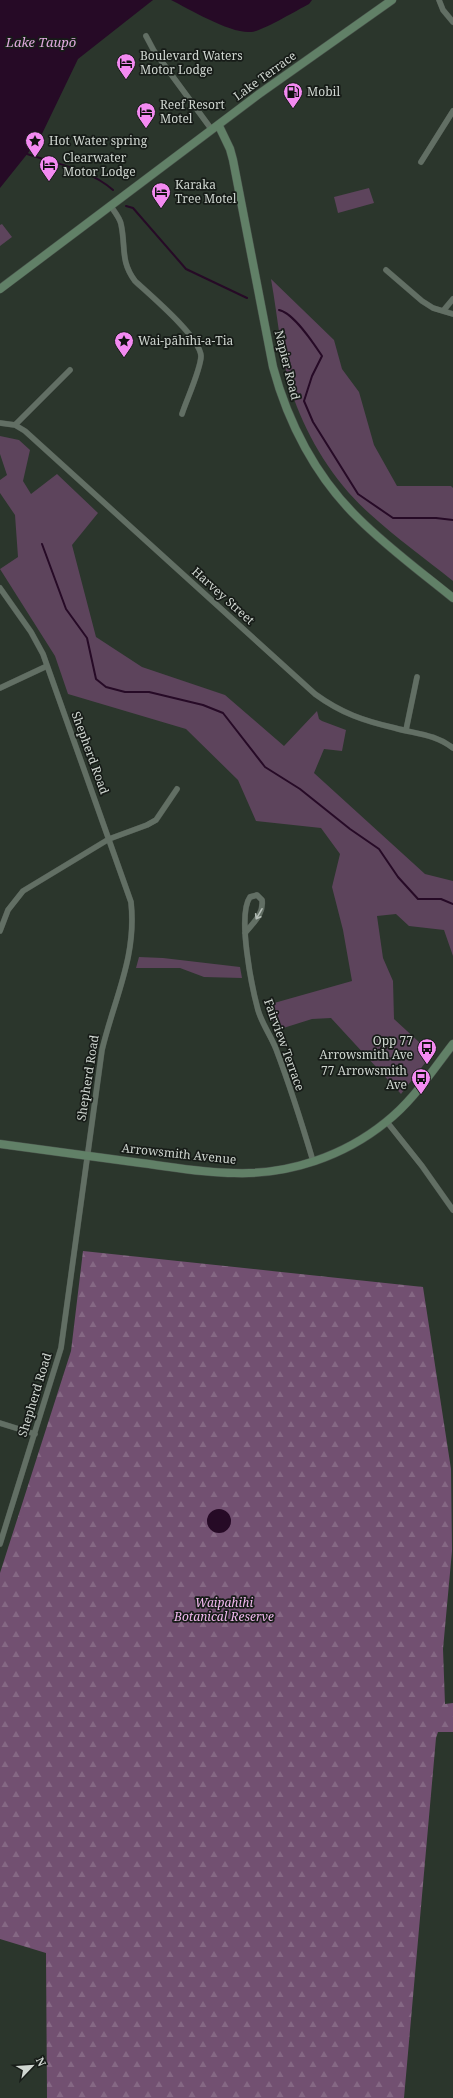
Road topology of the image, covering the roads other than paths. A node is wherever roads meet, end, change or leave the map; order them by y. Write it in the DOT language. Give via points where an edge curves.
graph roads {
  1 [pos="392,0"];
  2 [pos="439,0"];
  3 [pos="453,22"];
  4 [pos="146,36"];
  5 [pos="453,111"];
  6 [pos="215,128"];
  7 [pos="421,162"];
  8 [pos="110,205"];
  9 [pos="386,270"];
  10 [pos="0,289"];
  11 [pos="453,299"];
  12 [pos="443,310"];
  13 [pos="453,314"];
  14 [pos="70,370"];
  15 [pos="182,414"];
  16 [pos="0,423"];
  17 [pos="15,425"];
  18 [pos="0,588"];
  19 [pos="453,598"];
  20 [pos="47,666"];
  21 [pos="417,677"];
  22 [pos="0,688"];
  23 [pos="406,730"];
  24 [pos="453,748"];
  25 [pos="177,788"];
  26 [pos="109,839"];
  27 [pos="0,930"];
  28 [pos="245,933"];
  29 [pos="453,1044"];
  30 [pos="387,1122"];
  31 [pos="0,1144"];
  32 [pos="87,1156"];
  33 [pos="313,1162"];
  34 [pos="453,1210"];
  35 [pos="0,1423"];
  36 [pos="35,1434"];
  37 [pos="0,1544"];
  1 -- 6 [label="main road, Lake Terrace" via="264,90"];
  2 -- 3 [label="street"];
  4 -- 6 [label="street" via="154,51"];
  5 -- 7 [label="street"];
  6 -- 8 [label="main road, Lake Terrace"];
  6 -- 19 [label="main road, Napier Road" via="223,132 233,160 273,367 295,429 338,498 386,544"];
  8 -- 10 [label="main road, Lake Terrace"];
  8 -- 15 [label="street" via="121,223 125,265 129,272 135,281 190,334 199,348 199,365"];
  9 -- 12 [label="street" via="422,301"];
  11 -- 12 [label="street"];
  12 -- 13 [label="street"];
  14 -- 17 [label="street"];
  16 -- 17 [label="street, Harvey Street"];
  17 -- 23 [label="street, Harvey Street" via="25,431 315,694 350,716"];
  18 -- 20 [label="street, Shepherd Road" via="38,643"];
  20 -- 22 [label="street"];
  20 -- 26 [label="street, Shepherd Road"];
  21 -- 23 [label="street"];
  23 -- 24 [label="street, Harvey Street" via="437,738"];
  25 -- 26 [label="street" via="156,820 147,826"];
  26 -- 27 [label="street" via="23,891 8,910"];
  26 -- 32 [label="street, Shepherd Road" via="131,902 132,930 123,982 102,1050"];
  28 -- 28 [label="street, Fairview Terrace, one-way" via="247,903 250,896 257,895 263,906"];
  28 -- 33 [label="street, Fairview Terrace" via="259,1011 275,1048"];
  29 -- 30 [label="main road, Arrowsmith Avenue" via="418,1089"];
  30 -- 33 [label="main road, Arrowsmith Avenue" via="353,1145"];
  30 -- 34 [label="street"];
  31 -- 32 [label="main road, Arrowsmith Avenue"];
  32 -- 33 [label="main road, Arrowsmith Avenue" via="235,1174 278,1170"];
  32 -- 36 [label="street, Shepherd Road" via="61,1348"];
  35 -- 36 [label="street"];
  36 -- 37 [label="street, Shepherd Road"];
}
